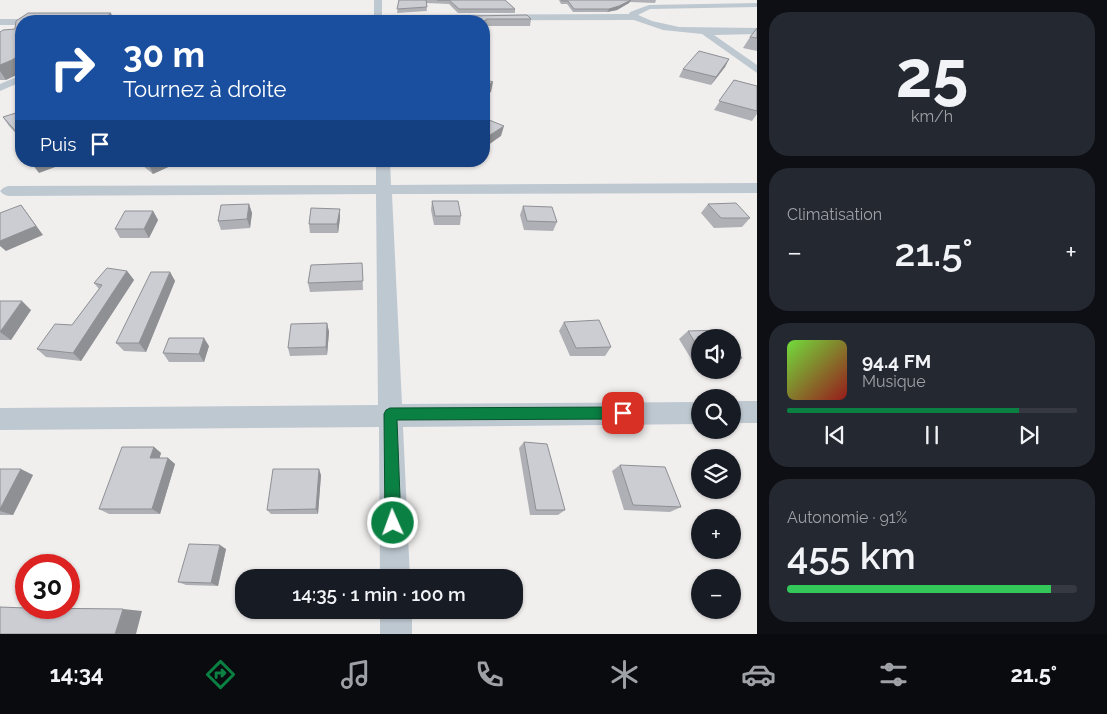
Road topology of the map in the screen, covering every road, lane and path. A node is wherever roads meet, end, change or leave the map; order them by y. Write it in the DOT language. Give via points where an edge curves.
graph roads {
  1 [pos="378,0"];
  2 [pos="665,3"];
  3 [pos="757,5"];
  4 [pos="378,15"];
  5 [pos="635,17"];
  6 [pos="490,19"];
  7 [pos="0,22"];
  8 [pos="15,22"];
  9 [pos="704,31"];
  10 [pos="757,31"];
  11 [pos="756,68"];
  12 [pos="15,81"];
  13 [pos="0,88"];
  14 [pos="383,167"];
  15 [pos="757,188"];
  16 [pos="384,190"];
  17 [pos="8,191"];
  18 [pos="691,412"];
  19 [pos="741,412"];
  20 [pos="757,412"];
  21 [pos="390,414"];
  22 [pos="0,419"];
  23 [pos="395,569"];
  24 [pos="396,619"];
  25 [pos="396,634"];
  1 -- 4 [label="street"];
  2 -- 3 [label="street"];
  2 -- 5 [label="street" via="637,11 633,14"];
  2 -- 9 [label="street"];
  5 -- 6 [label="street"];
  5 -- 9 [label="street" via="657,26"];
  7 -- 8 [label="street"];
  9 -- 10 [label="street"];
  9 -- 11 [label="street"];
  12 -- 13 [label="street"];
  14 -- 16 [label="street"];
  15 -- 16 [label="street"];
  16 -- 17 [label="street"];
  16 -- 21 [label="street"];
  18 -- 21 [label="street"];
  19 -- 20 [label="street"];
  21 -- 22 [label="street"];
  21 -- 23 [label="street"];
  24 -- 25 [label="street"];
}
